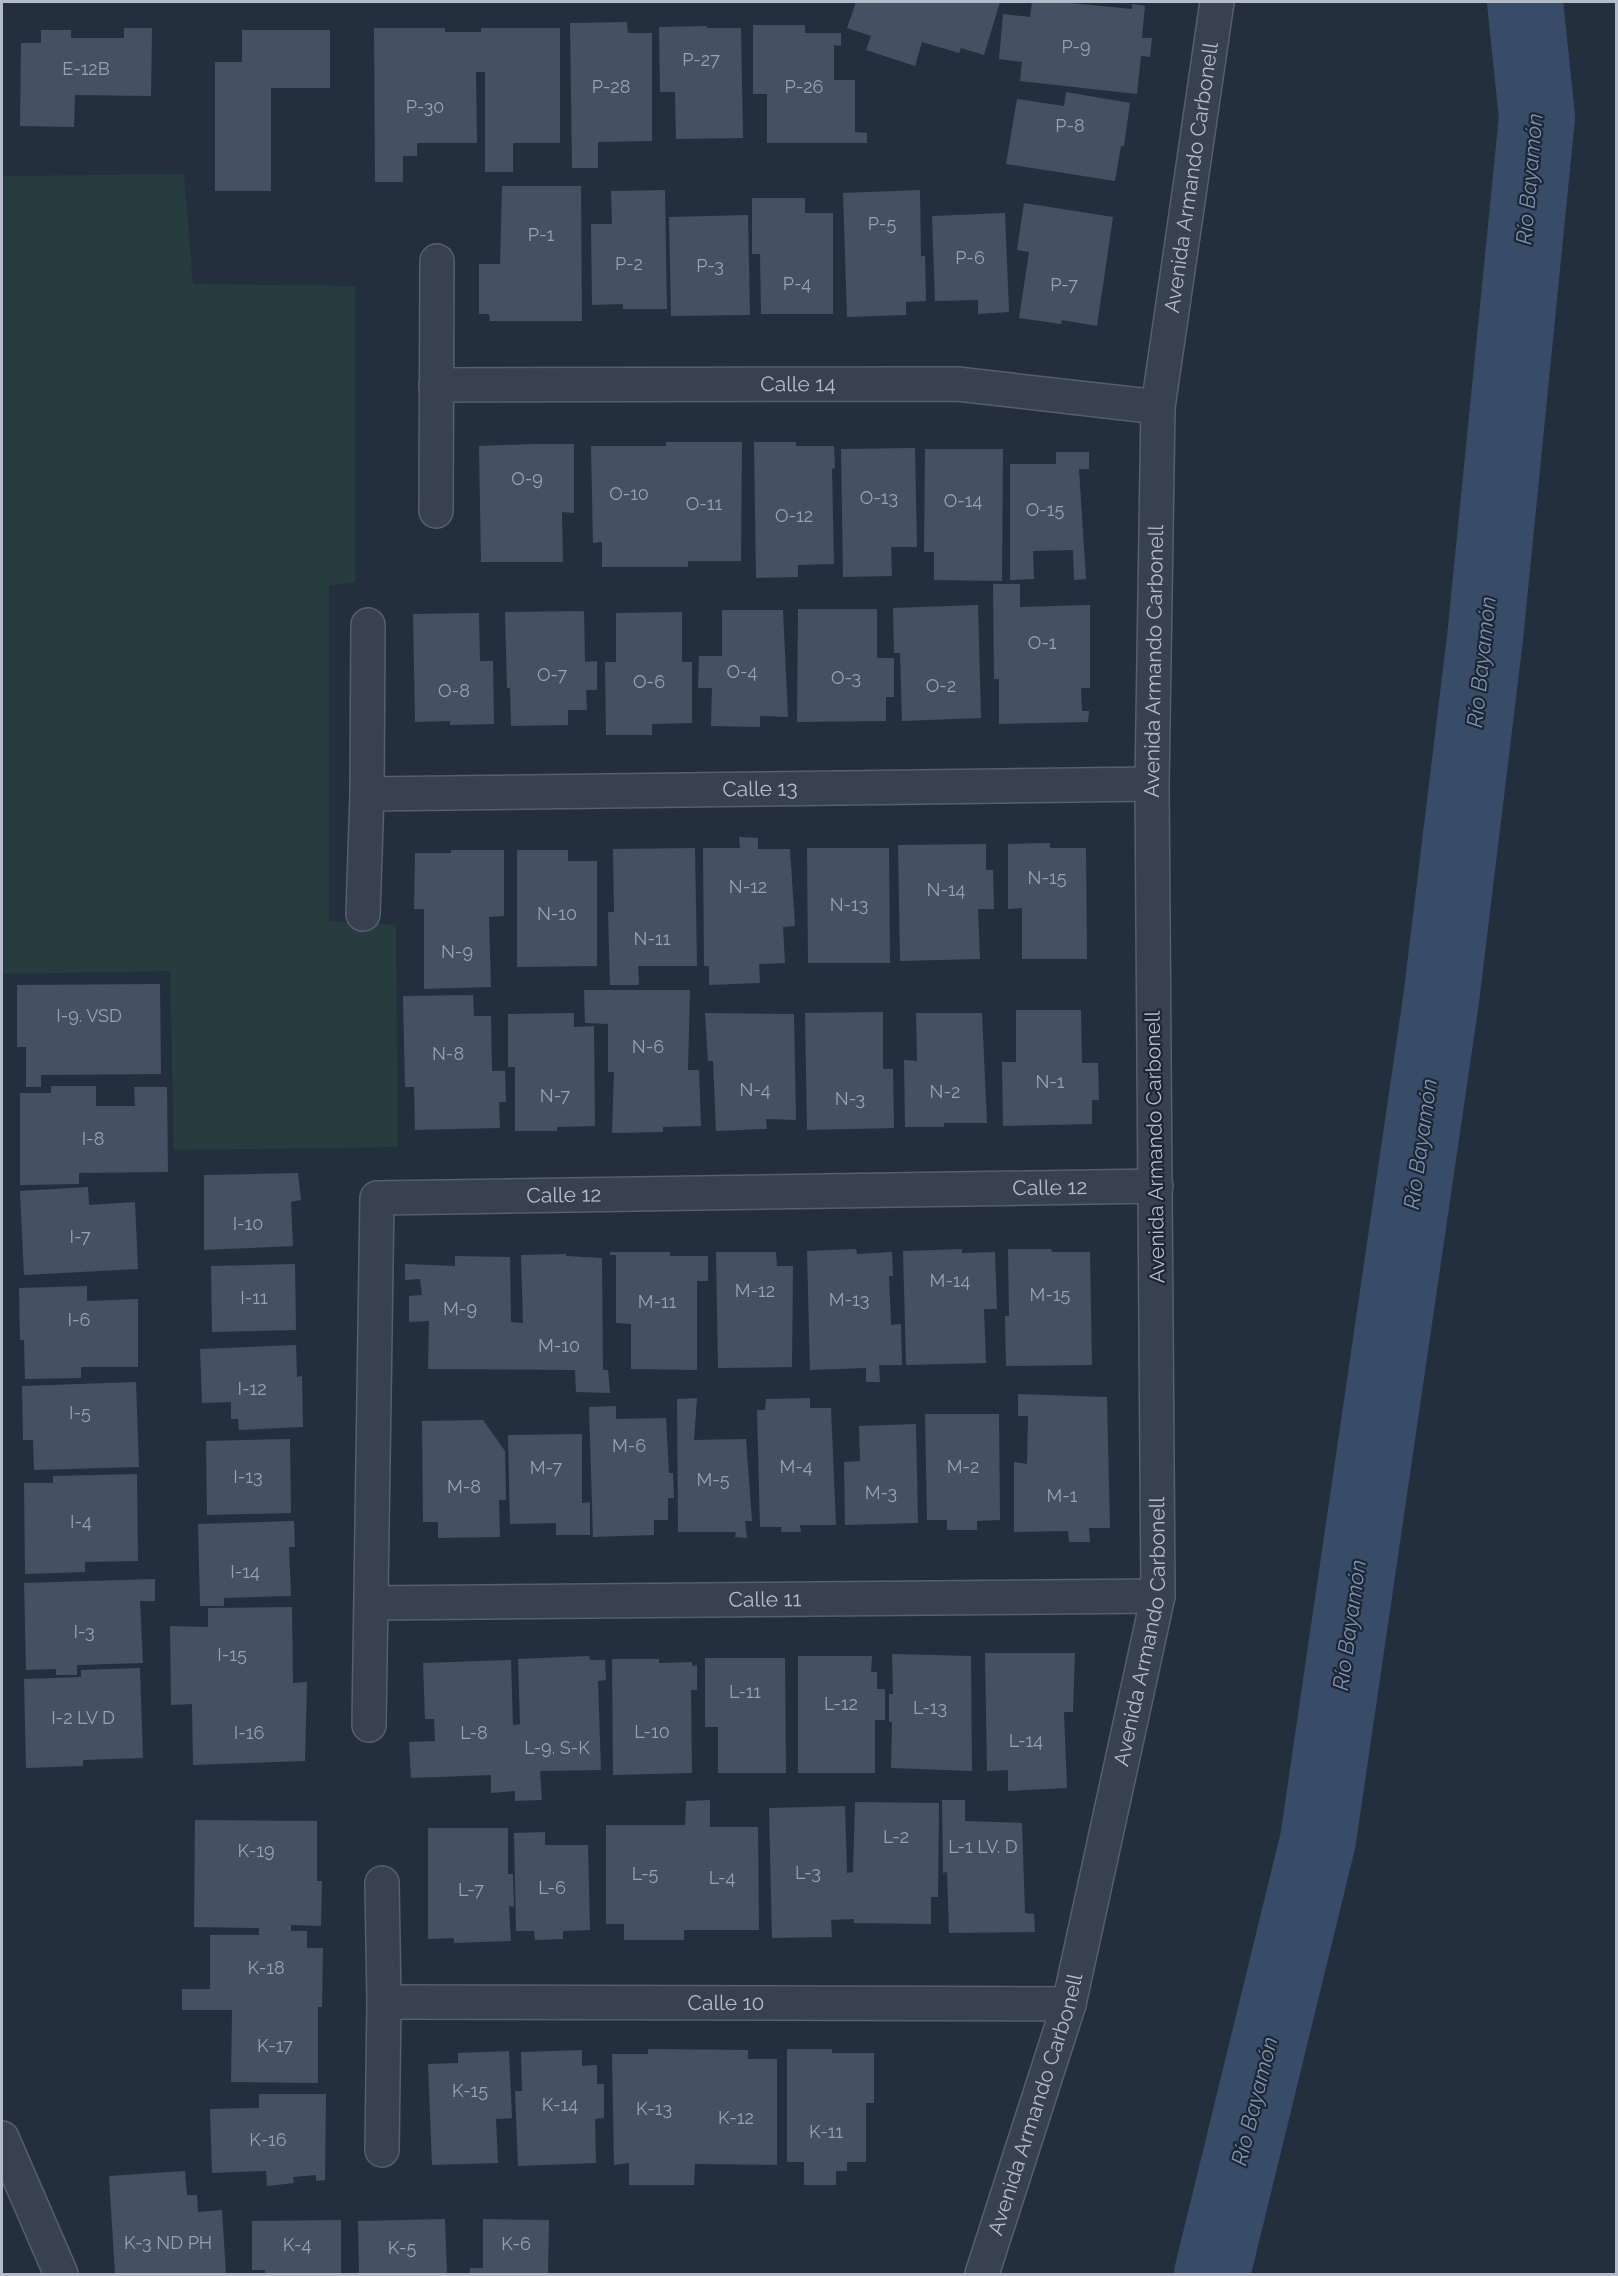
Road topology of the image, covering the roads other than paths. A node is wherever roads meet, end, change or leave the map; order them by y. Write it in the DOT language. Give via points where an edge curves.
graph roads {
  1 [pos="1217,2"];
  2 [pos="437,261"];
  3 [pos="436,385"];
  4 [pos="1158,407"];
  5 [pos="436,511"];
  6 [pos="368,625"];
  7 [pos="1152,784"];
  8 [pos="367,794"];
  9 [pos="363,914"];
  10 [pos="1156,1186"];
  11 [pos="1158,1596"];
  12 [pos="372,1603"];
  13 [pos="369,1725"];
  14 [pos="382,1883"];
  15 [pos="384,2002"];
  16 [pos="1069,2004"];
  17 [pos="2,2138"];
  18 [pos="382,2150"];
  19 [pos="61,2274"];
  20 [pos="982,2274"];
  1 -- 4 [label="street, Avenida Armando Carbonell"];
  2 -- 3 [label="street"];
  3 -- 4 [label="street, Calle 14" via="957,384"];
  3 -- 5 [label="street"];
  4 -- 7 [label="street, Avenida Armando Carbonell"];
  6 -- 8 [label="street"];
  7 -- 8 [label="street, Calle 13"];
  7 -- 10 [label="street, Avenida Armando Carbonell"];
  8 -- 9 [label="street"];
  10 -- 11 [label="street, Avenida Armando Carbonell"];
  10 -- 12 [label="street, Calle 12" via="377,1198"];
  11 -- 12 [label="street, Calle 11"];
  11 -- 16 [label="street, Avenida Armando Carbonell"];
  12 -- 13 [label="street"];
  14 -- 15 [label="street"];
  15 -- 16 [label="street, Calle 10"];
  15 -- 18 [label="street"];
  16 -- 20 [label="street, Avenida Armando Carbonell"];
  17 -- 19 [label="street"];
}
